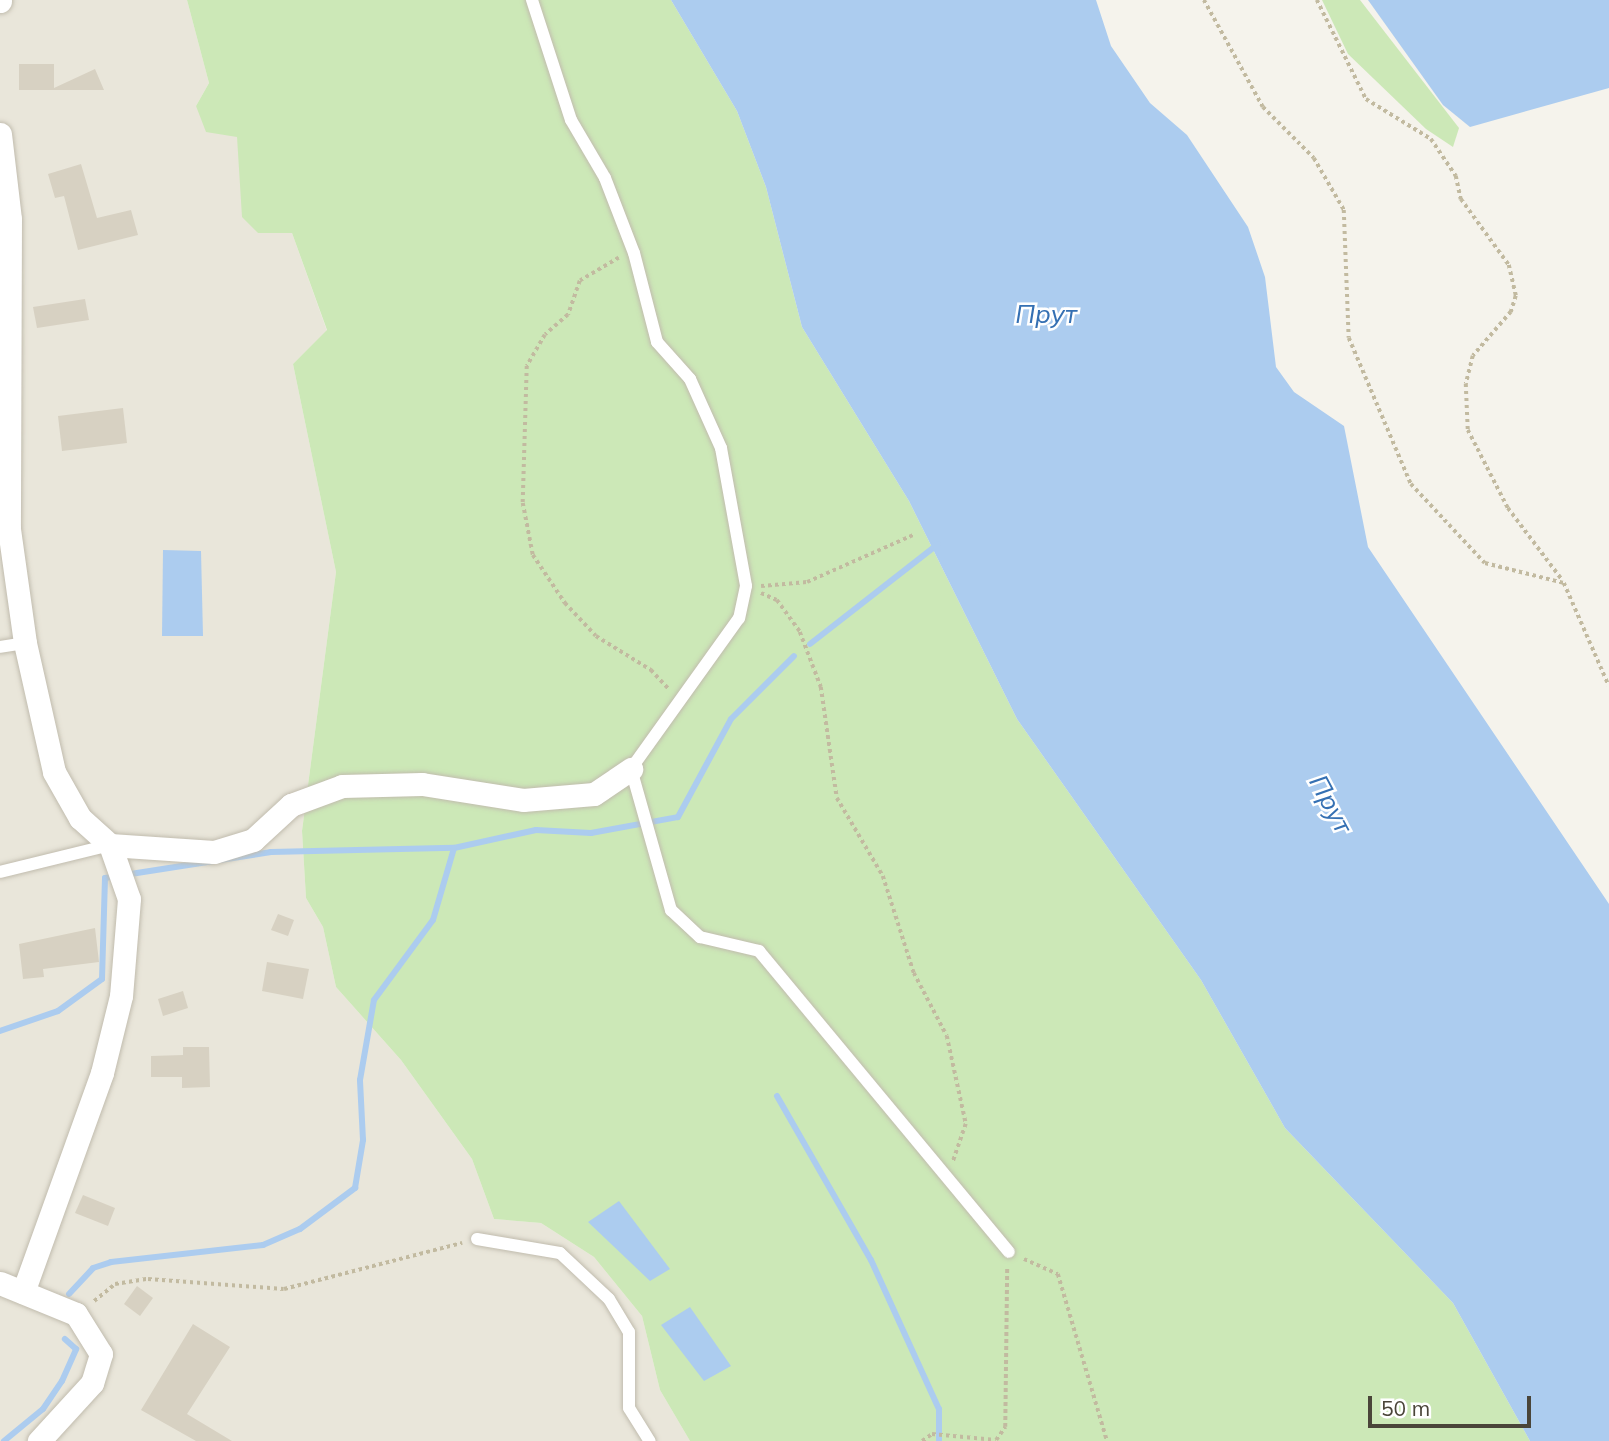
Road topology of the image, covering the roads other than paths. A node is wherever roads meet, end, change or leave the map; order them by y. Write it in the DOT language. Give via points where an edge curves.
graph roads {
  1 [pos="532,0"];
  2 [pos="0,134"];
  3 [pos="25,643"];
  4 [pos="0,647"];
  5 [pos="631,769"];
  6 [pos="113,851"];
  7 [pos="0,872"];
  8 [pos="477,1239"];
  9 [pos="1009,1252"];
  10 [pos="0,1283"];
  11 [pos="23,1292"];
  12 [pos="39,1441"];
  13 [pos="650,1441"];
  1 -- 5 [label="lane" via="571,120 605,178 634,253 656,342 690,379 721,448 746,586 739,618"];
  2 -- 3 [label="street" via="10,219 9,529"];
  3 -- 4 [label="lane"];
  3 -- 6 [label="street" via="54,772 80,818"];
  5 -- 6 [label="street" via="594,794 523,800 422,784 342,786 291,804 253,840 214,852"];
  5 -- 9 [label="lane" via="636,804 670,910 700,937 759,951"];
  6 -- 7 [label="lane"];
  6 -- 11 [label="street" via="129,898 121,996 102,1073"];
  8 -- 13 [label="lane" via="560,1253 609,1299 629,1332 629,1408"];
  10 -- 11 [label="street"];
  11 -- 12 [label="street" via="76,1314 101,1354 92,1382"];
}
